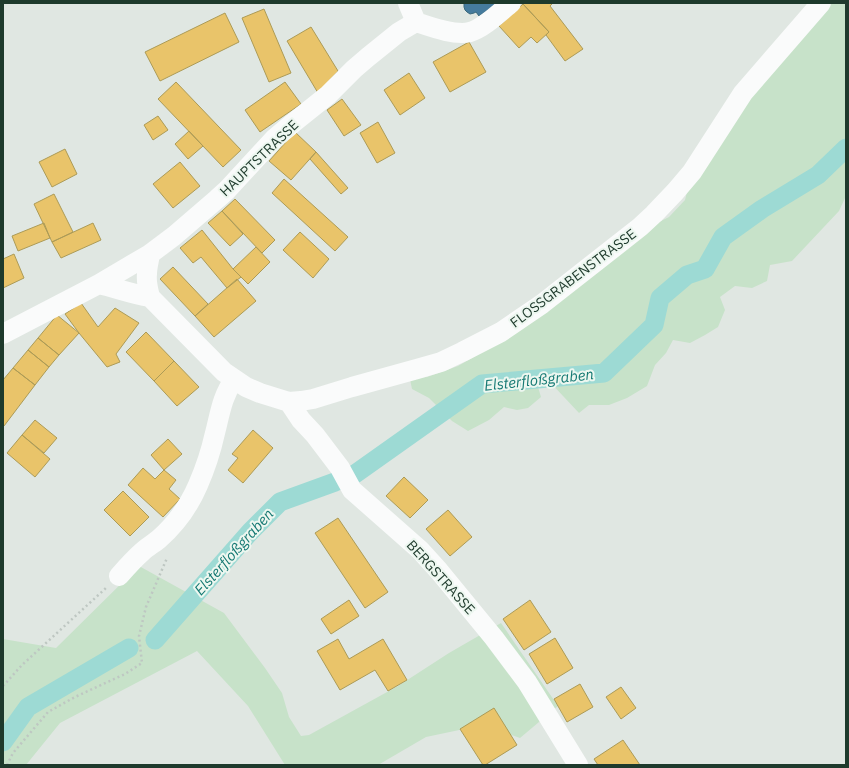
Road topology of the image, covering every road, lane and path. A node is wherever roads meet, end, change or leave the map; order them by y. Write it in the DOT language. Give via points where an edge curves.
graph roads {
  1 [pos="408,3"];
  2 [pos="511,3"];
  3 [pos="821,3"];
  4 [pos="416,22"];
  5 [pos="150,254"];
  6 [pos="99,284"];
  7 [pos="150,297"];
  8 [pos="3,334"];
  9 [pos="234,380"];
  10 [pos="289,402"];
  11 [pos="170,528"];
  12 [pos="119,576"];
  13 [pos="3,686"];
  14 [pos="7,765"];
  15 [pos="578,765"];
  1 -- 4 [label="street"];
  2 -- 4 [label="street" via="489,21 463,33"];
  3 -- 10 [label="street, FLOSSGRABENSTRASSE" via="743,93 696,168 676,192 640,227 542,304 482,343 441,362 313,399"];
  4 -- 5 [label="street, HAUPTSTRASSE" via="368,56 328,95 274,139 227,190"];
  5 -- 6 [label="street, HAUPTSTRASSE"];
  5 -- 7 [label="street" via="147,273"];
  6 -- 7 [label="street"];
  6 -- 8 [label="street, HAUPTSTRASSE"];
  7 -- 9 [label="street, FLOSSGRABENSTRASSE"];
  9 -- 10 [label="street, FLOSSGRABENSTRASSE" via="260,393"];
  9 -- 11 [label="street" via="224,397 199,484 183,513"];
  10 -- 15 [label="street, BERGSTRASSE" via="340,468 352,490 420,550 498,643 527,682"];
  11 -- 12 [label="street"];
  11 -- 14 [label="path" via="169,553 146,607 140,636 142,663 124,674 74,696 48,712 13,753"];
  12 -- 13 [label="path"];
}
